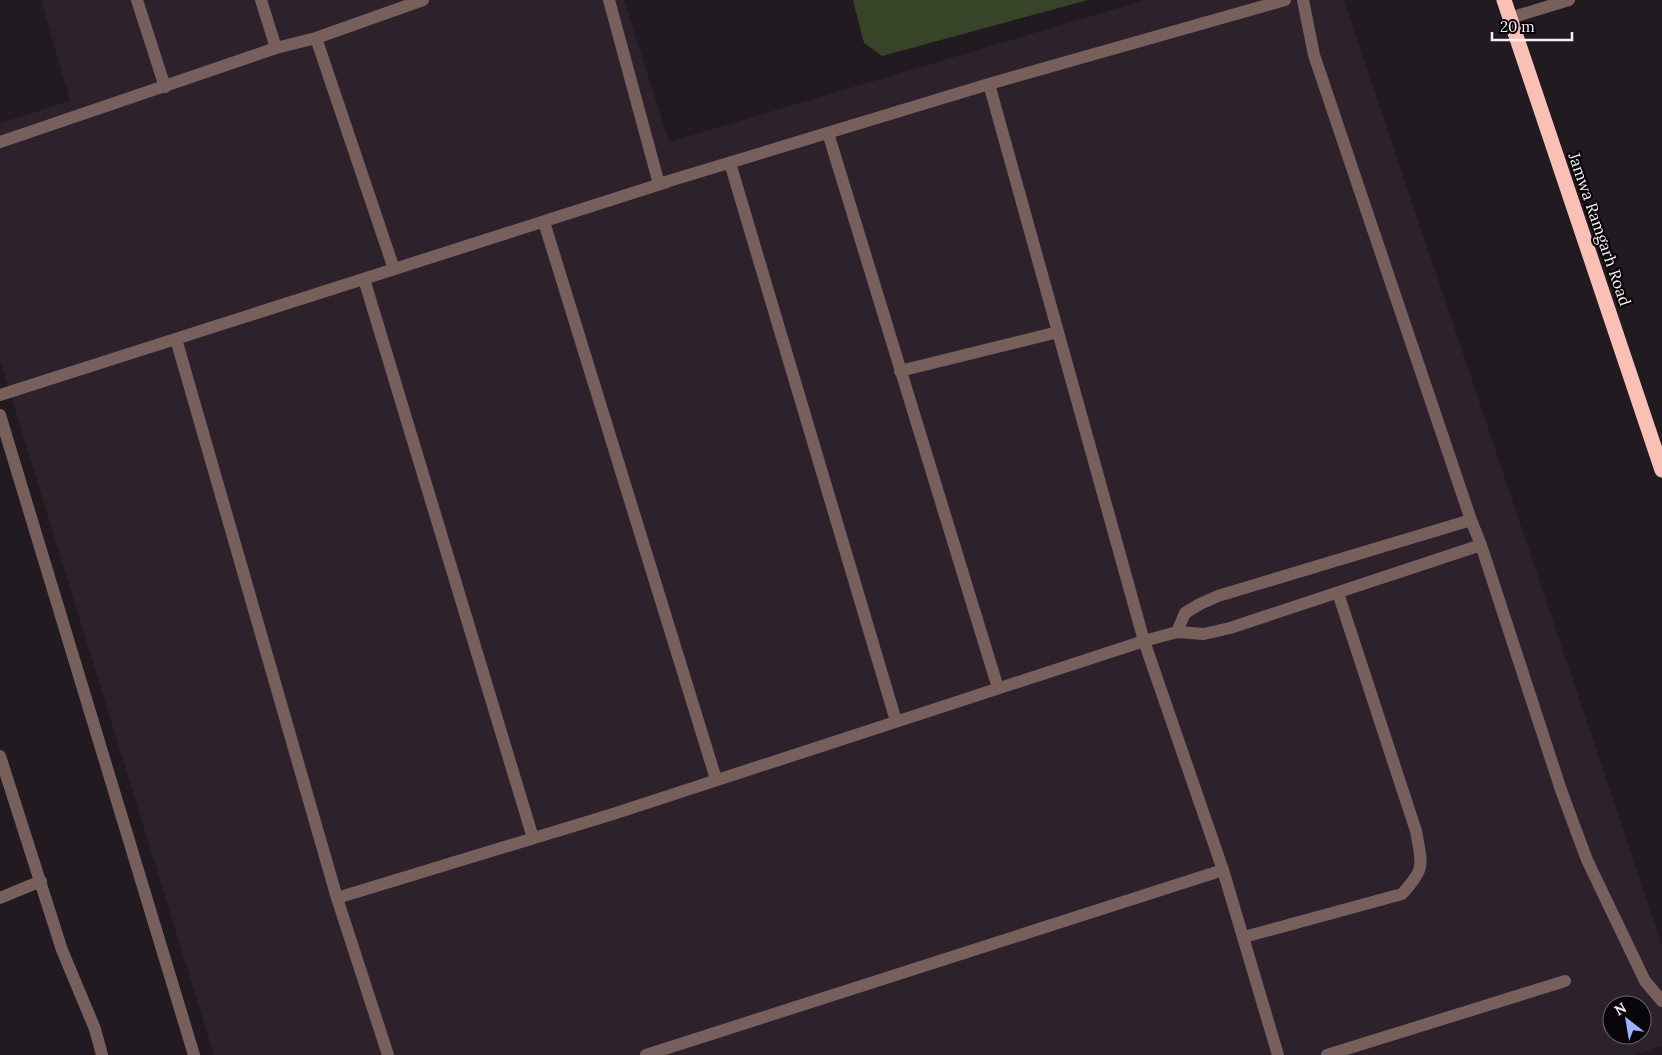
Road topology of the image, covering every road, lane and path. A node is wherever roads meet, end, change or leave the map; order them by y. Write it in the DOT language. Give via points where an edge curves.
graph roads {
  1 [pos="137,0"];
  2 [pos="261,0"];
  3 [pos="423,0"];
  4 [pos="609,0"];
  5 [pos="1285,0"];
  6 [pos="1303,0"];
  7 [pos="1504,0"];
  8 [pos="1569,0"];
  9 [pos="1510,18"];
  10 [pos="316,38"];
  11 [pos="276,48"];
  12 [pos="989,84"];
  13 [pos="165,87"];
  14 [pos="828,133"];
  15 [pos="0,142"];
  16 [pos="730,162"];
  17 [pos="678,179"];
  18 [pos="544,222"];
  19 [pos="394,269"];
  20 [pos="364,279"];
  21 [pos="1058,332"];
  22 [pos="176,339"];
  23 [pos="900,371"];
  24 [pos="0,395"];
  25 [pos="0,415"];
  26 [pos="1661,463"];
  27 [pos="1471,520"];
  28 [pos="1481,545"];
  29 [pos="1338,593"];
  30 [pos="1177,632"];
  31 [pos="1144,641"];
  32 [pos="998,688"];
  33 [pos="896,721"];
  34 [pos="0,756"];
  35 [pos="716,780"];
  36 [pos="533,838"];
  37 [pos="1223,870"];
  38 [pos="41,881"];
  39 [pos="0,898"];
  40 [pos="337,898"];
  41 [pos="1244,937"];
  42 [pos="1566,981"];
  43 [pos="1662,1001"];
  44 [pos="102,1055"];
  45 [pos="194,1055"];
  46 [pos="388,1055"];
  47 [pos="646,1055"];
  48 [pos="1278,1055"];
  49 [pos="1327,1055"];
  1 -- 13 [label="street"];
  2 -- 11 [label="street"];
  3 -- 10 [label="street"];
  4 -- 17 [label="street" via="660,184"];
  5 -- 12 [label="street"];
  6 -- 27 [label="street" via="1314,55"];
  7 -- 9 [label="highway, Jamwa Ramgarh Road"];
  8 -- 9 [label="street"];
  9 -- 26 [label="highway, Jamwa Ramgarh Road"];
  10 -- 11 [label="street"];
  10 -- 19 [label="street"];
  11 -- 13 [label="street"];
  12 -- 14 [label="street"];
  12 -- 21 [label="street"];
  13 -- 15 [label="street"];
  14 -- 16 [label="street"];
  14 -- 23 [label="street"];
  16 -- 17 [label="street"];
  16 -- 33 [label="street"];
  17 -- 18 [label="street"];
  18 -- 19 [label="street"];
  18 -- 35 [label="street"];
  19 -- 20 [label="street"];
  20 -- 22 [label="street"];
  20 -- 36 [label="street"];
  21 -- 23 [label="street"];
  21 -- 31 [label="street"];
  22 -- 24 [label="street"];
  22 -- 40 [label="street"];
  23 -- 32 [label="street"];
  25 -- 45 [label="street"];
  27 -- 28 [label="street"];
  27 -- 30 [label="street" via="1218,596 1186,613"];
  28 -- 29 [label="street"];
  28 -- 43 [label="street" via="1587,860 1646,982"];
  29 -- 30 [label="street" via="1230,628 1204,634"];
  29 -- 41 [label="street" via="1416,831 1422,862 1418,877 1402,894"];
  30 -- 31 [label="street"];
  31 -- 32 [label="street"];
  31 -- 37 [label="street"];
  32 -- 33 [label="street"];
  33 -- 35 [label="street"];
  34 -- 38 [label="street"];
  35 -- 36 [label="street"];
  36 -- 40 [label="street"];
  37 -- 41 [label="street"];
  37 -- 47 [label="street"];
  38 -- 39 [label="street"];
  38 -- 44 [label="street" via="62,950 95,1029"];
  40 -- 46 [label="street"];
  41 -- 48 [label="street"];
  42 -- 49 [label="street"];
}
